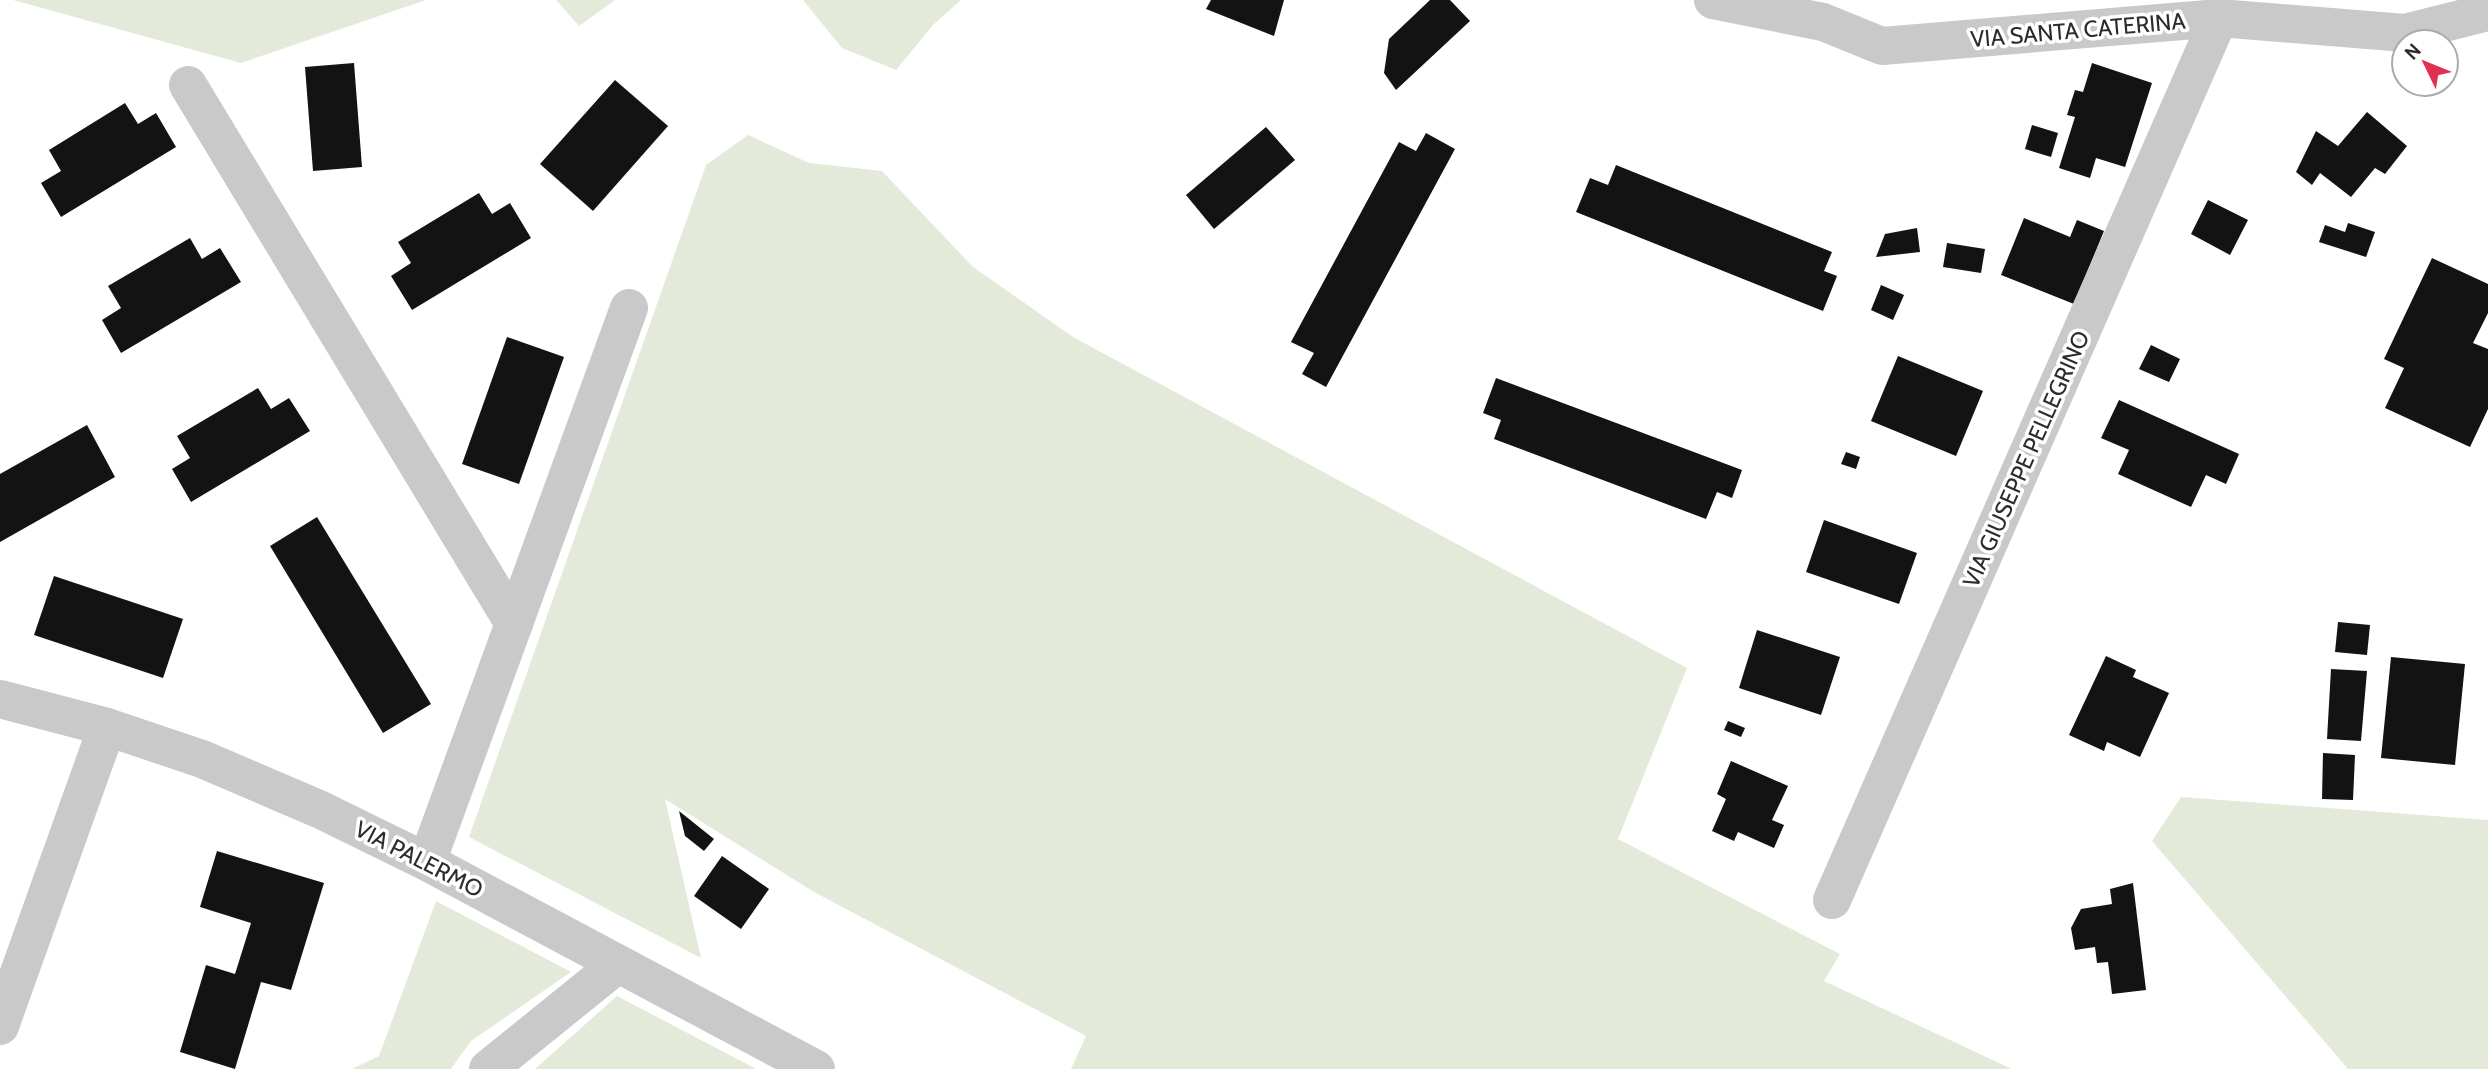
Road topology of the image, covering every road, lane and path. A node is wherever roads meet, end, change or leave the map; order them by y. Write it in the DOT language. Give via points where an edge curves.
graph roads {
  1 [pos="1713,0"];
  2 [pos="2466,0"];
  3 [pos="2488,4"];
  4 [pos="2488,12"];
  5 [pos="2219,18"];
  6 [pos="188,85"];
  7 [pos="629,308"];
  8 [pos="514,624"];
  9 [pos="0,699"];
  10 [pos="107,727"];
  11 [pos="428,862"];
  12 [pos="1832,900"];
  13 [pos="618,964"];
  14 [pos="0,1026"];
  15 [pos="488,1069"];
  16 [pos="816,1069"];
  1 -- 5 [label="street, VIA SANTA CATERINA" via="1824,22 1882,46"];
  2 -- 3 [label="street"];
  4 -- 5 [label="street, VIA SANTA CATERINA" via="2405,33"];
  5 -- 12 [label="street, VIA GIUSEPPE PELLEGRINO"];
  6 -- 8 [label="street"];
  7 -- 8 [label="street"];
  8 -- 11 [label="street"];
  9 -- 10 [label="street, VIA PALERMO"];
  10 -- 11 [label="street, VIA PALERMO" via="202,759"];
  10 -- 14 [label="street"];
  11 -- 13 [label="street, VIA PALERMO"];
  13 -- 15 [label="street"];
  13 -- 16 [label="street, VIA PALERMO"];
}
